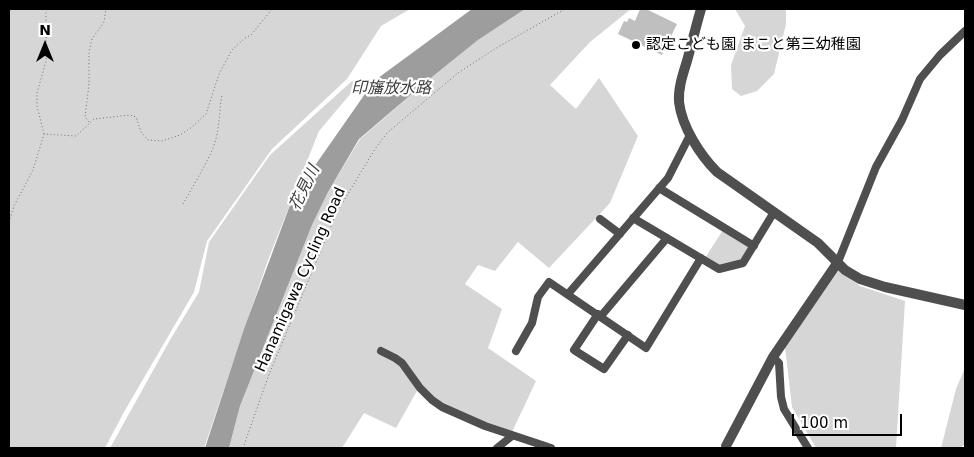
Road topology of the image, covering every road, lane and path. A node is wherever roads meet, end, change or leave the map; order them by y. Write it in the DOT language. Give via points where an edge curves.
graph roads {
  1 [pos="46,9"];
  2 [pos="106,9"];
  3 [pos="272,9"];
  4 [pos="565,9"];
  5 [pos="701,9"];
  6 [pos="965,31"];
  7 [pos="222,94"];
  8 [pos="90,122"];
  9 [pos="44,134"];
  10 [pos="690,135"];
  11 [pos="659,188"];
  12 [pos="184,204"];
  13 [pos="774,212"];
  14 [pos="633,218"];
  15 [pos="600,219"];
  16 [pos="9,222"];
  17 [pos="620,234"];
  18 [pos="667,238"];
  19 [pos="754,246"];
  20 [pos="701,258"];
  21 [pos="838,262"];
  22 [pos="568,294"];
  23 [pos="965,305"];
  24 [pos="599,315"];
  25 [pos="628,335"];
  26 [pos="381,351"];
  27 [pos="516,351"];
  28 [pos="773,357"];
  29 [pos="512,436"];
  30 [pos="725,447"];
  31 [pos="243,448"];
  32 [pos="497,448"];
  33 [pos="551,448"];
  34 [pos="808,448"];
  1 -- 9 [label="path" via="46,61 37,93"];
  2 -- 8 [label="path" via="104,22 92,39 89,52 86,116"];
  3 -- 8 [label="path" via="251,35 232,50 219,74 206,114 180,135 162,142 148,140 140,132 136,118 130,115"];
  4 -- 31 [label="path, Hanamigawa Cycling Road" via="458,73 387,134 375,149 338,212 268,377"];
  5 -- 10 [label="street" via="680,87 682,117"];
  6 -- 21 [label="street" via="920,79 876,167"];
  7 -- 12 [label="path" via="213,148"];
  8 -- 9 [label="path" via="76,136"];
  9 -- 16 [label="path"];
  10 -- 11 [label="street" via="668,178"];
  10 -- 13 [label="street" via="710,165"];
  11 -- 14 [label="street"];
  11 -- 19 [label="street"];
  13 -- 19 [label="street"];
  13 -- 21 [label="street" via="818,243"];
  14 -- 17 [label="street"];
  14 -- 18 [label="street"];
  15 -- 17 [label="street"];
  17 -- 22 [label="street"];
  18 -- 20 [label="street"];
  18 -- 24 [label="street"];
  19 -- 20 [label="street" via="743,263 720,269"];
  20 -- 25 [label="street" via="646,348"];
  21 -- 23 [label="street" via="860,279"];
  21 -- 28 [label="street"];
  22 -- 24 [label="street"];
  22 -- 27 [label="street" via="550,282 538,297 532,323"];
  24 -- 25 [label="street"];
  24 -- 25 [label="street" via="574,350 604,369"];
  26 -- 29 [label="street" via="402,363 420,388 442,407"];
  28 -- 30 [label="street"];
  28 -- 34 [label="street" via="780,363 784,409"];
  29 -- 32 [label="street"];
  29 -- 33 [label="street"];
}
